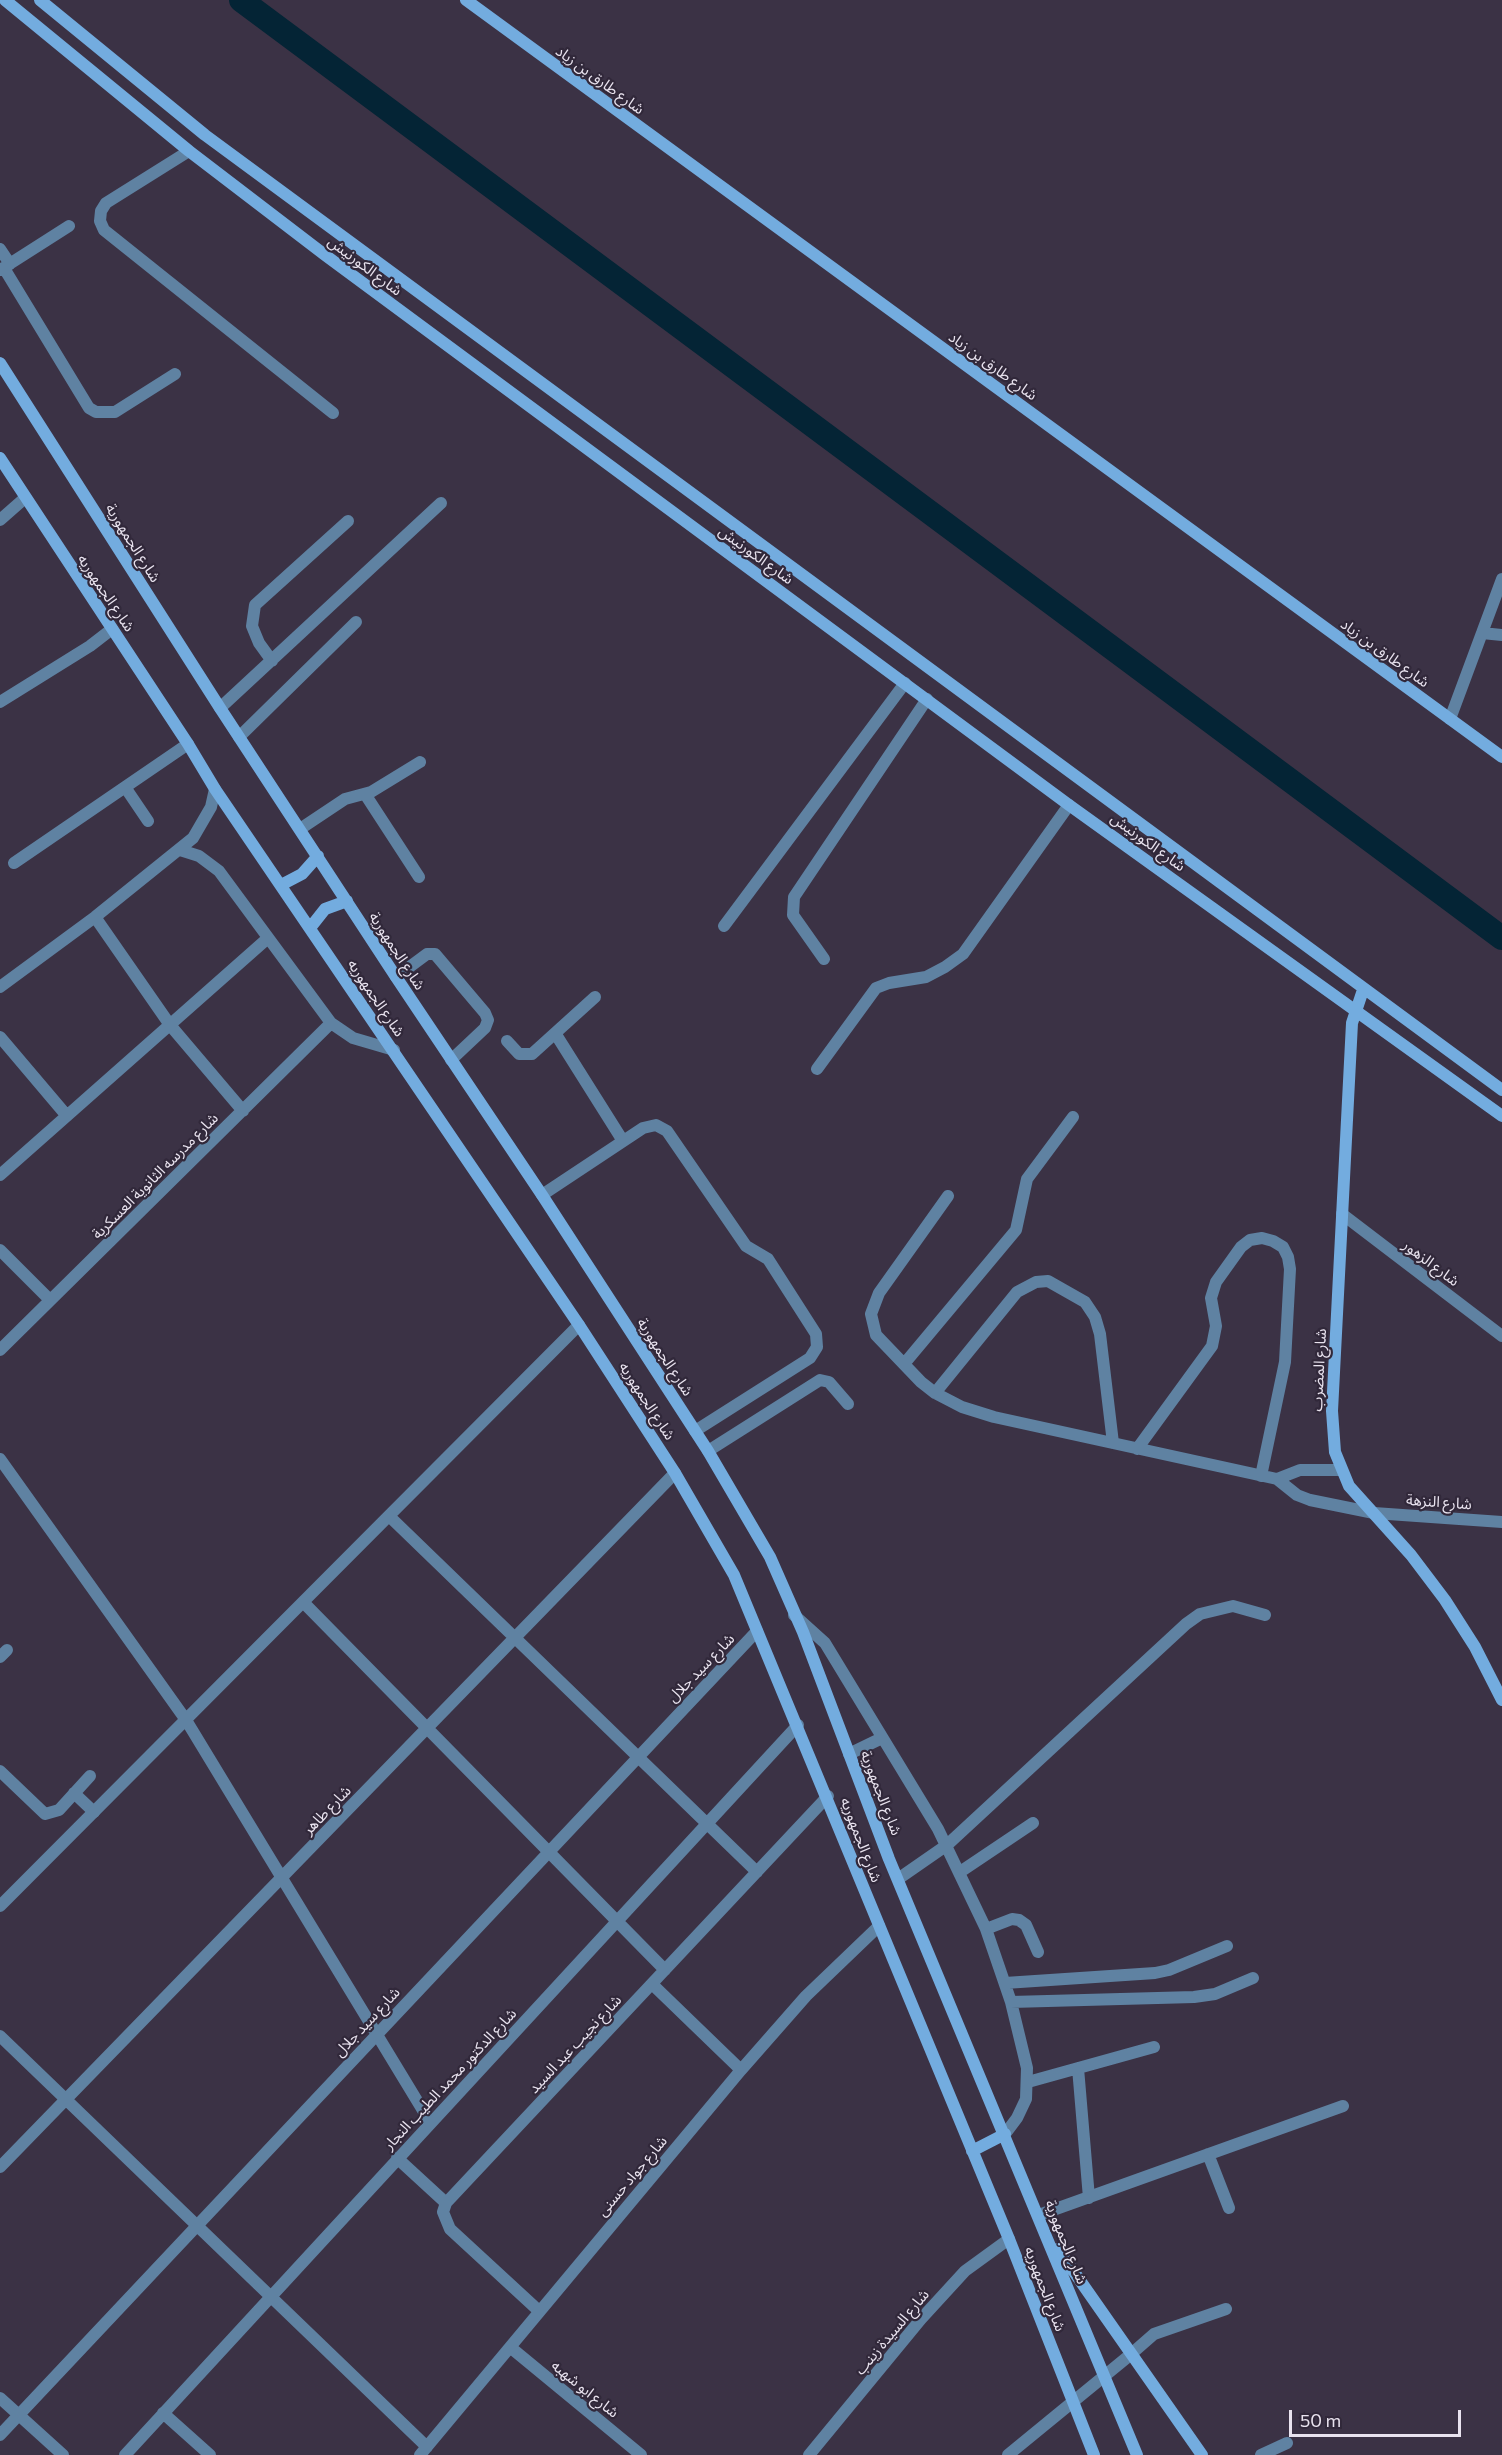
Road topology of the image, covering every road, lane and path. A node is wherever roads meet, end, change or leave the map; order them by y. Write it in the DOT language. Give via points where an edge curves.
graph roads {
  1 [pos="5,0"];
  2 [pos="40,0"];
  3 [pos="466,0"];
  4 [pos="189,151"];
  5 [pos="69,226"];
  6 [pos="0,249"];
  7 [pos="4,267"];
  8 [pos="0,363"];
  9 [pos="175,374"];
  10 [pos="333,413"];
  11 [pos="0,458"];
  12 [pos="25,498"];
  13 [pos="441,503"];
  14 [pos="0,520"];
  15 [pos="348,521"];
  16 [pos="1502,579"];
  17 [pos="356,622"];
  18 [pos="112,628"];
  19 [pos="1482,633"];
  20 [pos="1502,635"];
  21 [pos="272,661"];
  22 [pos="905,683"];
  23 [pos="927,699"];
  24 [pos="0,702"];
  25 [pos="220,708"];
  26 [pos="1450,719"];
  27 [pos="239,737"];
  28 [pos="188,744"];
  29 [pos="1502,757"];
  30 [pos="420,762"];
  31 [pos="125,787"];
  32 [pos="215,789"];
  33 [pos="364,794"];
  34 [pos="1069,805"];
  35 [pos="148,821"];
  36 [pos="300,829"];
  37 [pos="180,850"];
  38 [pos="318,856"];
  39 [pos="14,862"];
  40 [pos="419,877"];
  41 [pos="280,885"];
  42 [pos="347,901"];
  43 [pos="95,917"];
  44 [pos="724,926"];
  45 [pos="310,928"];
  46 [pos="268,938"];
  47 [pos="824,959"];
  48 [pos="396,977"];
  49 [pos="0,987"];
  50 [pos="1363,990"];
  51 [pos="594,997"];
  52 [pos="1355,1009"];
  53 [pos="331,1023"];
  54 [pos="170,1025"];
  55 [pos="555,1033"];
  56 [pos="0,1037"];
  57 [pos="507,1041"];
  58 [pos="394,1050"];
  59 [pos="451,1060"];
  60 [pos="817,1069"];
  61 [pos="1502,1090"];
  62 [pos="243,1111"];
  63 [pos="67,1116"];
  64 [pos="1502,1116"];
  65 [pos="1073,1118"];
  66 [pos="623,1141"];
  67 [pos="0,1175"];
  68 [pos="542,1195"];
  69 [pos="948,1196"];
  70 [pos="1342,1214"];
  71 [pos="0,1250"];
  72 [pos="50,1300"];
  73 [pos="579,1325"];
  74 [pos="1502,1336"];
  75 [pos="0,1350"];
  76 [pos="904,1364"];
  77 [pos="935,1393"];
  78 [pos="848,1404"];
  79 [pos="695,1431"];
  80 [pos="1113,1443"];
  81 [pos="1137,1449"];
  82 [pos="708,1451"];
  83 [pos="0,1459"];
  84 [pos="1341,1470"];
  85 [pos="675,1473"];
  86 [pos="1261,1476"];
  87 [pos="1277,1479"];
  88 [pos="1374,1513"];
  89 [pos="389,1516"];
  90 [pos="1502,1521"];
  91 [pos="303,1602"];
  92 [pos="794,1615"];
  93 [pos="1265,1615"];
  94 [pos="757,1631"];
  95 [pos="515,1638"];
  96 [pos="1502,1700"];
  97 [pos="186,1720"];
  98 [pos="798,1725"];
  99 [pos="427,1728"];
  100 [pos="882,1738"];
  101 [pos="849,1754"];
  102 [pos="638,1757"];
  103 [pos="0,1771"];
  104 [pos="90,1776"];
  105 [pos="74,1793"];
  106 [pos="828,1796"];
  107 [pos="94,1812"];
  108 [pos="1033,1822"];
  109 [pos="707,1824"];
  110 [pos="947,1845"];
  111 [pos="548,1851"];
  112 [pos="757,1872"];
  113 [pos="960,1872"];
  114 [pos="282,1878"];
  115 [pos="898,1879"];
  116 [pos="0,1906"];
  117 [pos="617,1921"];
  118 [pos="879,1926"];
  119 [pos="986,1929"];
  120 [pos="1227,1946"];
  121 [pos="1038,1952"];
  122 [pos="665,1970"];
  123 [pos="1253,1978"];
  124 [pos="1005,1983"];
  125 [pos="652,1984"];
  126 [pos="1011,2002"];
  127 [pos="376,2033"];
  128 [pos="0,2036"];
  129 [pos="1154,2047"];
  130 [pos="1078,2068"];
  131 [pos="741,2070"];
  132 [pos="1028,2082"];
  133 [pos="66,2099"];
  134 [pos="1343,2106"];
  135 [pos="430,2122"];
  136 [pos="1005,2134"];
  137 [pos="972,2151"];
  138 [pos="1208,2154"];
  139 [pos="397,2158"];
  140 [pos="0,2167"];
  141 [pos="1089,2198"];
  142 [pos="446,2203"];
  143 [pos="1229,2208"];
  144 [pos="1039,2216"];
  145 [pos="196,2225"];
  146 [pos="1046,2231"];
  147 [pos="1009,2239"];
  148 [pos="270,2296"];
  149 [pos="1226,2309"];
  150 [pos="539,2311"];
  151 [pos="510,2346"];
  152 [pos="1130,2355"];
  153 [pos="1104,2375"];
  154 [pos="0,2398"];
  155 [pos="1072,2400"];
  156 [pos="163,2413"];
  157 [pos="18,2415"];
  158 [pos="0,2435"];
  159 [pos="1287,2443"];
  160 [pos="424,2451"];
  161 [pos="63,2455"];
  162 [pos="125,2455"];
  163 [pos="210,2455"];
  164 [pos="641,2455"];
  165 [pos="809,2455"];
  166 [pos="1008,2455"];
  167 [pos="1094,2455"];
  168 [pos="1137,2455"];
  169 [pos="1202,2455"];
  170 [pos="1261,2455"];
  1 -- 4 [label="main road, شارع الكورنيش"];
  2 -- 50 [label="main road, شارع الكورنيش" via="205,135"];
  3 -- 26 [label="main road, شارع طارق بن زياد"];
  4 -- 10 [label="street" via="106,203 100,221 104,230"];
  4 -- 22 [label="main road, شارع الكورنيش"];
  5 -- 7 [label="street"];
  6 -- 7 [label="street"];
  7 -- 9 [label="street" via="89,408 114,412"];
  8 -- 25 [label="main road, شارع الجمهورية"];
  11 -- 12 [label="main road, شارع الجمهوريه"];
  12 -- 14 [label="street"];
  12 -- 18 [label="main road, شارع الجمهوريه"];
  13 -- 21 [label="street"];
  15 -- 21 [label="street" via="255,604 252,626"];
  16 -- 19 [label="street"];
  17 -- 27 [label="street"];
  18 -- 24 [label="street"];
  18 -- 28 [label="main road, شارع الجمهوريه"];
  19 -- 20 [label="street"];
  19 -- 26 [label="street"];
  21 -- 25 [label="street"];
  22 -- 23 [label="main road, شارع الكورنيش"];
  22 -- 44 [label="street"];
  23 -- 34 [label="main road, شارع الكورنيش"];
  23 -- 47 [label="street" via="794,897 793,915"];
  25 -- 27 [label="main road, شارع الجمهورية"];
  26 -- 29 [label="main road, شارع طارق بن زياد"];
  27 -- 36 [label="main road, شارع الجمهورية"];
  28 -- 31 [label="street"];
  28 -- 32 [label="main road, شارع الجمهوريه"];
  30 -- 33 [label="street"];
  31 -- 35 [label="street"];
  31 -- 39 [label="street"];
  32 -- 37 [label="street" via="203,823"];
  32 -- 41 [label="main road, شارع الجمهوريه"];
  33 -- 36 [label="street" via="345,799"];
  33 -- 40 [label="street"];
  34 -- 52 [label="main road, شارع الكورنيش"];
  34 -- 60 [label="street" via="963,954 926,977 876,988"];
  36 -- 38 [label="main road, شارع الجمهورية"];
  37 -- 43 [label="street"];
  37 -- 46 [label="street" via="200,856 219,871"];
  38 -- 41 [label="main road" via="302,874"];
  38 -- 42 [label="main road, شارع الجمهورية"];
  41 -- 45 [label="main road, شارع الجمهوريه"];
  42 -- 45 [label="main road" via="325,909"];
  42 -- 48 [label="main road, شارع الجمهورية"];
  43 -- 49 [label="street"];
  43 -- 54 [label="street"];
  45 -- 58 [label="main road, شارع الجمهوريه"];
  46 -- 53 [label="street"];
  46 -- 54 [label="street"];
  48 -- 59 [label="main road, شارع الجمهورية"];
  48 -- 59 [label="street" via="427,954 435,954 485,1013 485,1028"];
  50 -- 52 [label="main road, شارع المضرب"];
  50 -- 61 [label="main road, شارع الكورنيش"];
  51 -- 55 [label="street"];
  52 -- 64 [label="main road, شارع الكورنيش"];
  52 -- 70 [label="main road, شارع المضرب"];
  53 -- 58 [label="street" via="353,1038"];
  53 -- 62 [label="street, شارع مدرسه الثانوية العسكرية"];
  54 -- 62 [label="street"];
  54 -- 63 [label="street"];
  55 -- 57 [label="street" via="528,1055 519,1054"];
  55 -- 66 [label="street"];
  56 -- 63 [label="street"];
  58 -- 73 [label="main road, شارع الجمهوريه"];
  59 -- 68 [label="main road, شارع الجمهورية"];
  62 -- 72 [label="street, شارع مدرسه الثانوية العسكرية"];
  63 -- 67 [label="street"];
  65 -- 76 [label="street" via="1027,1179 1016,1230"];
  66 -- 68 [label="street"];
  66 -- 79 [label="street" via="649,1125 667,1131 746,1246 768,1259 818,1340 810,1358"];
  68 -- 79 [label="main road, شارع الجمهورية"];
  69 -- 76 [label="street" via="873,1303 871,1314 876,1335"];
  70 -- 74 [label="street, شارع الزهور"];
  70 -- 84 [label="main road, شارع المضرب" via="1332,1411 1335,1452"];
  71 -- 72 [label="street"];
  72 -- 75 [label="street, شارع مدرسه الثانوية العسكرية"];
  73 -- 85 [label="main road, شارع الجمهوريه"];
  73 -- 89 [label="street"];
  76 -- 77 [label="street"];
  77 -- 80 [label="street" via="994,1417"];
  77 -- 80 [label="street" via="1017,1292 1048,1281 1085,1302 1095,1317"];
  78 -- 82 [label="street" via="830,1382 820,1380"];
  79 -- 82 [label="main road, شارع الجمهورية"];
  80 -- 81 [label="street"];
  81 -- 86 [label="street"];
  81 -- 86 [label="street" via="1212,1346 1216,1326 1211,1298 1216,1282 1241,1247 1262,1238 1282,1247 1290,1269 1284,1362"];
  82 -- 92 [label="main road, شارع الجمهورية" via="770,1557"];
  83 -- 97 [label="street"];
  84 -- 87 [label="street" via="1300,1470"];
  84 -- 88 [label="main road, شارع المضرب" via="1349,1486"];
  85 -- 94 [label="main road, شارع الجمهوريه" via="734,1575"];
  85 -- 95 [label="street, شارع طاهر"];
  86 -- 87 [label="street"];
  87 -- 88 [label="street, شارع النزهة" via="1310,1500"];
  88 -- 90 [label="street, شارع النزهة"];
  88 -- 96 [label="main road, شارع المضرب" via="1445,1600"];
  89 -- 91 [label="street"];
  89 -- 95 [label="street"];
  91 -- 97 [label="street"];
  91 -- 99 [label="street"];
  92 -- 100 [label="street" via="825,1643"];
  92 -- 101 [label="main road, شارع الجمهورية"];
  93 -- 110 [label="street" via="1241,1608 1216,1608 1186,1624"];
  94 -- 98 [label="main road, شارع الجمهوريه"];
  94 -- 102 [label="street, شارع سيد جلال"];
  95 -- 99 [label="street, شارع طاهر"];
  95 -- 102 [label="street"];
  97 -- 107 [label="street"];
  97 -- 114 [label="street"];
  98 -- 106 [label="main road, شارع الجمهوريه"];
  98 -- 109 [label="street, شارع الدكتور محمد الطيب النجار"];
  99 -- 111 [label="street"];
  99 -- 114 [label="street, شارع طاهر"];
  100 -- 101 [label="street"];
  100 -- 110 [label="street"];
  101 -- 115 [label="main road, شارع الجمهورية"];
  102 -- 109 [label="street"];
  102 -- 111 [label="street, شارع سيد جلال"];
  103 -- 105 [label="street" via="45,1814 55,1813"];
  104 -- 105 [label="street"];
  105 -- 107 [label="street"];
  106 -- 112 [label="street, شارع نجيب عبد السيد"];
  106 -- 118 [label="main road, شارع الجمهوريه"];
  107 -- 116 [label="street"];
  108 -- 113 [label="street"];
  109 -- 112 [label="street"];
  109 -- 117 [label="street, شارع الدكتور محمد الطيب النجار"];
  110 -- 113 [label="street"];
  110 -- 115 [label="street"];
  111 -- 117 [label="street"];
  111 -- 127 [label="street, شارع سيد جلال"];
  112 -- 122 [label="street, شارع نجيب عبد السيد"];
  113 -- 119 [label="street"];
  114 -- 127 [label="street"];
  114 -- 133 [label="street, شارع طاهر"];
  115 -- 136 [label="main road, شارع الجمهورية"];
  117 -- 122 [label="street"];
  117 -- 135 [label="street, شارع الدكتور محمد الطيب النجار"];
  118 -- 131 [label="street, شارع جواد حسنى" via="806,1996"];
  118 -- 137 [label="main road, شارع الجمهوريه"];
  119 -- 121 [label="street" via="1019,1920 1026,1925"];
  119 -- 124 [label="street"];
  120 -- 124 [label="street" via="1155,1973"];
  122 -- 125 [label="street, شارع نجيب عبد السيد"];
  123 -- 126 [label="street" via="1205,1996"];
  124 -- 126 [label="street"];
  125 -- 131 [label="street"];
  125 -- 142 [label="street, شارع نجيب عبد السيد"];
  126 -- 132 [label="street"];
  127 -- 135 [label="street"];
  127 -- 145 [label="street, شارع سيد جلال"];
  128 -- 133 [label="street"];
  129 -- 130 [label="street"];
  130 -- 132 [label="street"];
  130 -- 141 [label="street"];
  131 -- 150 [label="street, شارع جواد حسنى"];
  132 -- 136 [label="street" via="1026,2099"];
  133 -- 140 [label="street, شارع طاهر"];
  133 -- 145 [label="street"];
  134 -- 138 [label="street"];
  135 -- 139 [label="street, شارع الدكتور محمد الطيب النجار"];
  136 -- 137 [label="main road"];
  136 -- 144 [label="main road, شارع الجمهورية"];
  137 -- 147 [label="main road, شارع الجمهوريه"];
  138 -- 141 [label="street"];
  138 -- 143 [label="street"];
  139 -- 142 [label="street"];
  139 -- 148 [label="street, شارع الدكتور محمد الطيب النجار"];
  141 -- 144 [label="street"];
  142 -- 150 [label="street" via="443,2212 450,2229"];
  144 -- 146 [label="main road, شارع الجمهورية"];
  145 -- 148 [label="street"];
  145 -- 157 [label="street, شارع سيد جلال"];
  146 -- 152 [label="main road"];
  146 -- 153 [label="main road, شارع الجمهورية"];
  147 -- 155 [label="main road, شارع الجمهوريه"];
  147 -- 165 [label="street, شارع السيدة زينب" via="965,2271"];
  148 -- 156 [label="street, شارع الدكتور محمد الطيب النجار"];
  148 -- 160 [label="street"];
  149 -- 152 [label="street" via="1154,2334"];
  150 -- 151 [label="street, شارع جواد حسنى"];
  151 -- 160 [label="street, شارع جواد حسنى"];
  151 -- 164 [label="street, شارع ابو شهبه"];
  152 -- 153 [label="street"];
  152 -- 169 [label="main road"];
  153 -- 155 [label="street"];
  153 -- 168 [label="main road, شارع الجمهورية"];
  154 -- 157 [label="street"];
  155 -- 166 [label="street"];
  155 -- 167 [label="main road, شارع الجمهوريه"];
  156 -- 162 [label="street, شارع الدكتور محمد الطيب النجار"];
  156 -- 163 [label="street"];
  157 -- 158 [label="street, شارع سيد جلال"];
  157 -- 161 [label="street"];
  159 -- 170 [label="street"];
}
